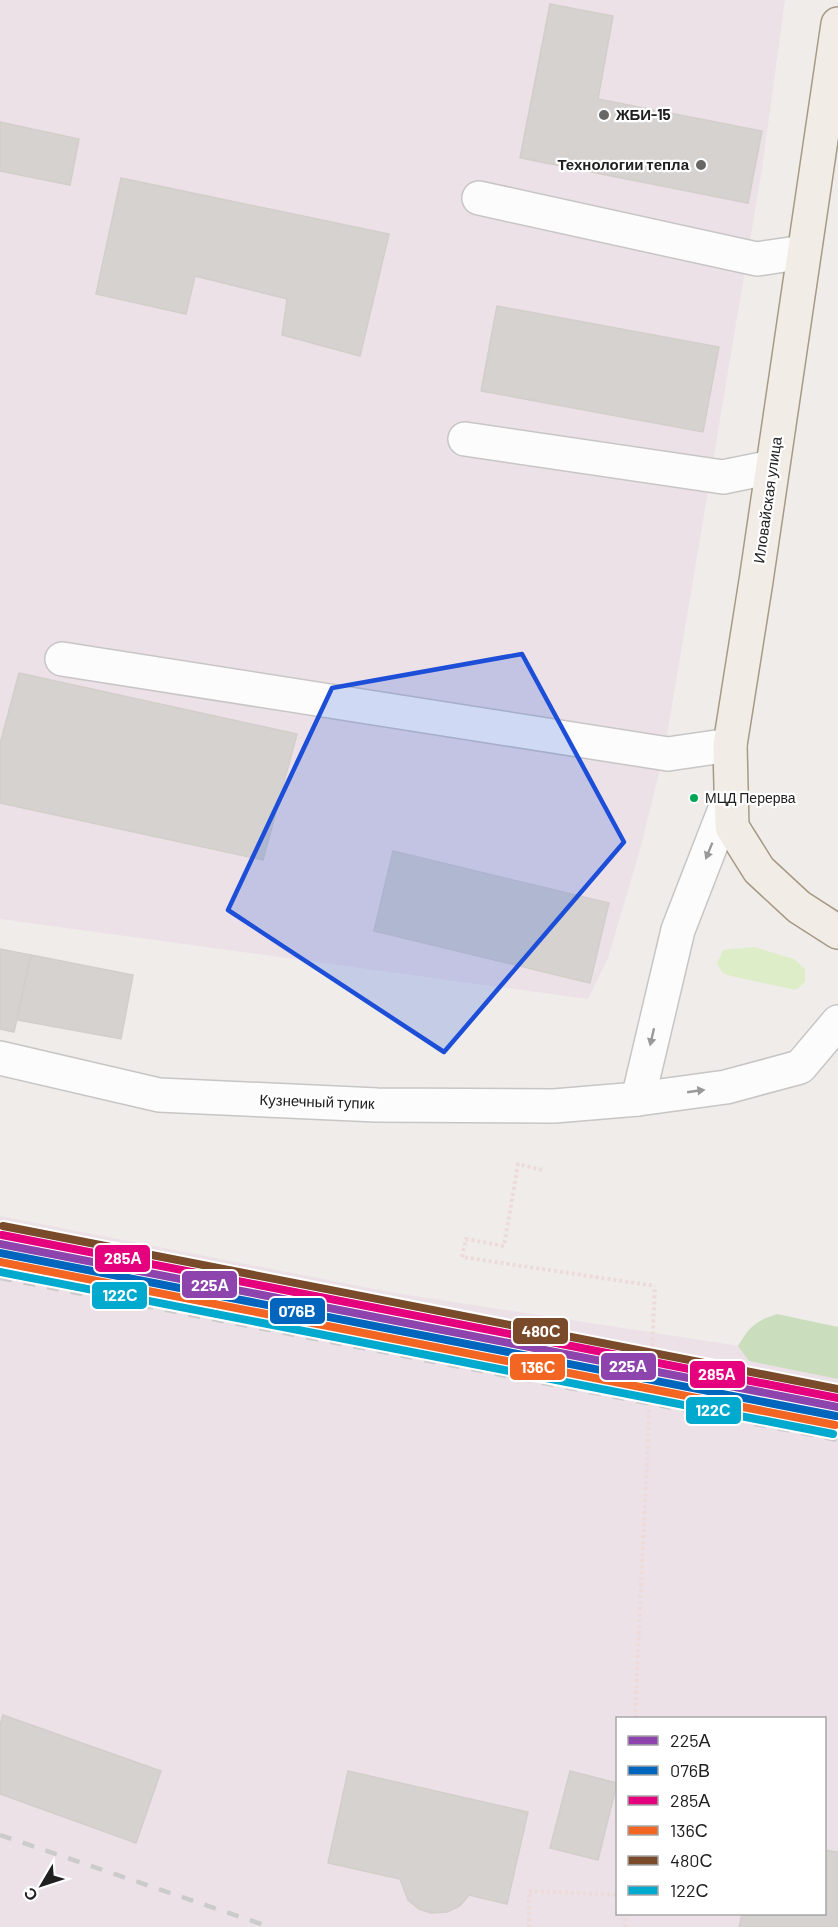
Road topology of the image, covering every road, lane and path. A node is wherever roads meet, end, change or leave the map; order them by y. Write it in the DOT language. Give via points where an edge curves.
graph roads {
  1 [pos="838,24"];
  2 [pos="479,198"];
  3 [pos="804,252"];
  4 [pos="465,439"];
  5 [pos="772,467"];
  6 [pos="62,659"];
  7 [pos="730,745"];
  8 [pos="730,796"];
  9 [pos="838,932"];
  10 [pos="838,1022"];
  11 [pos="0,1058"];
  12 [pos="638,1099"];
  13 [pos="542,1170"];
  14 [pos="635,1717"];
  15 [pos="616,1895"];
  16 [pos="529,1927"];
  1 -- 3 [label="main road, Иловайская улица"];
  2 -- 3 [label="street" via="757,259"];
  3 -- 5 [label="main road, Иловайская улица"];
  4 -- 5 [label="street" via="723,477"];
  5 -- 7 [label="main road, Иловайская улица"];
  6 -- 7 [label="street" via="668,754"];
  7 -- 8 [label="main road, Иловайская улица"];
  8 -- 9 [label="main road, Иловайская улица" via="732,827 759,870 799,907"];
  8 -- 12 [label="street, one-way" via="678,930"];
  12 -- 10 [label="street, Кузнечный тупик, one-way" via="726,1087 800,1067"];
  11 -- 12 [label="street, Кузнечный тупик" via="159,1095 377,1105 554,1106"];
  13 -- 14 [label="path, bridge" via="518,1164 504,1246 466,1239 462,1257 655,1286"];
  15 -- 16 [label="path" via="530,1891"];
}
